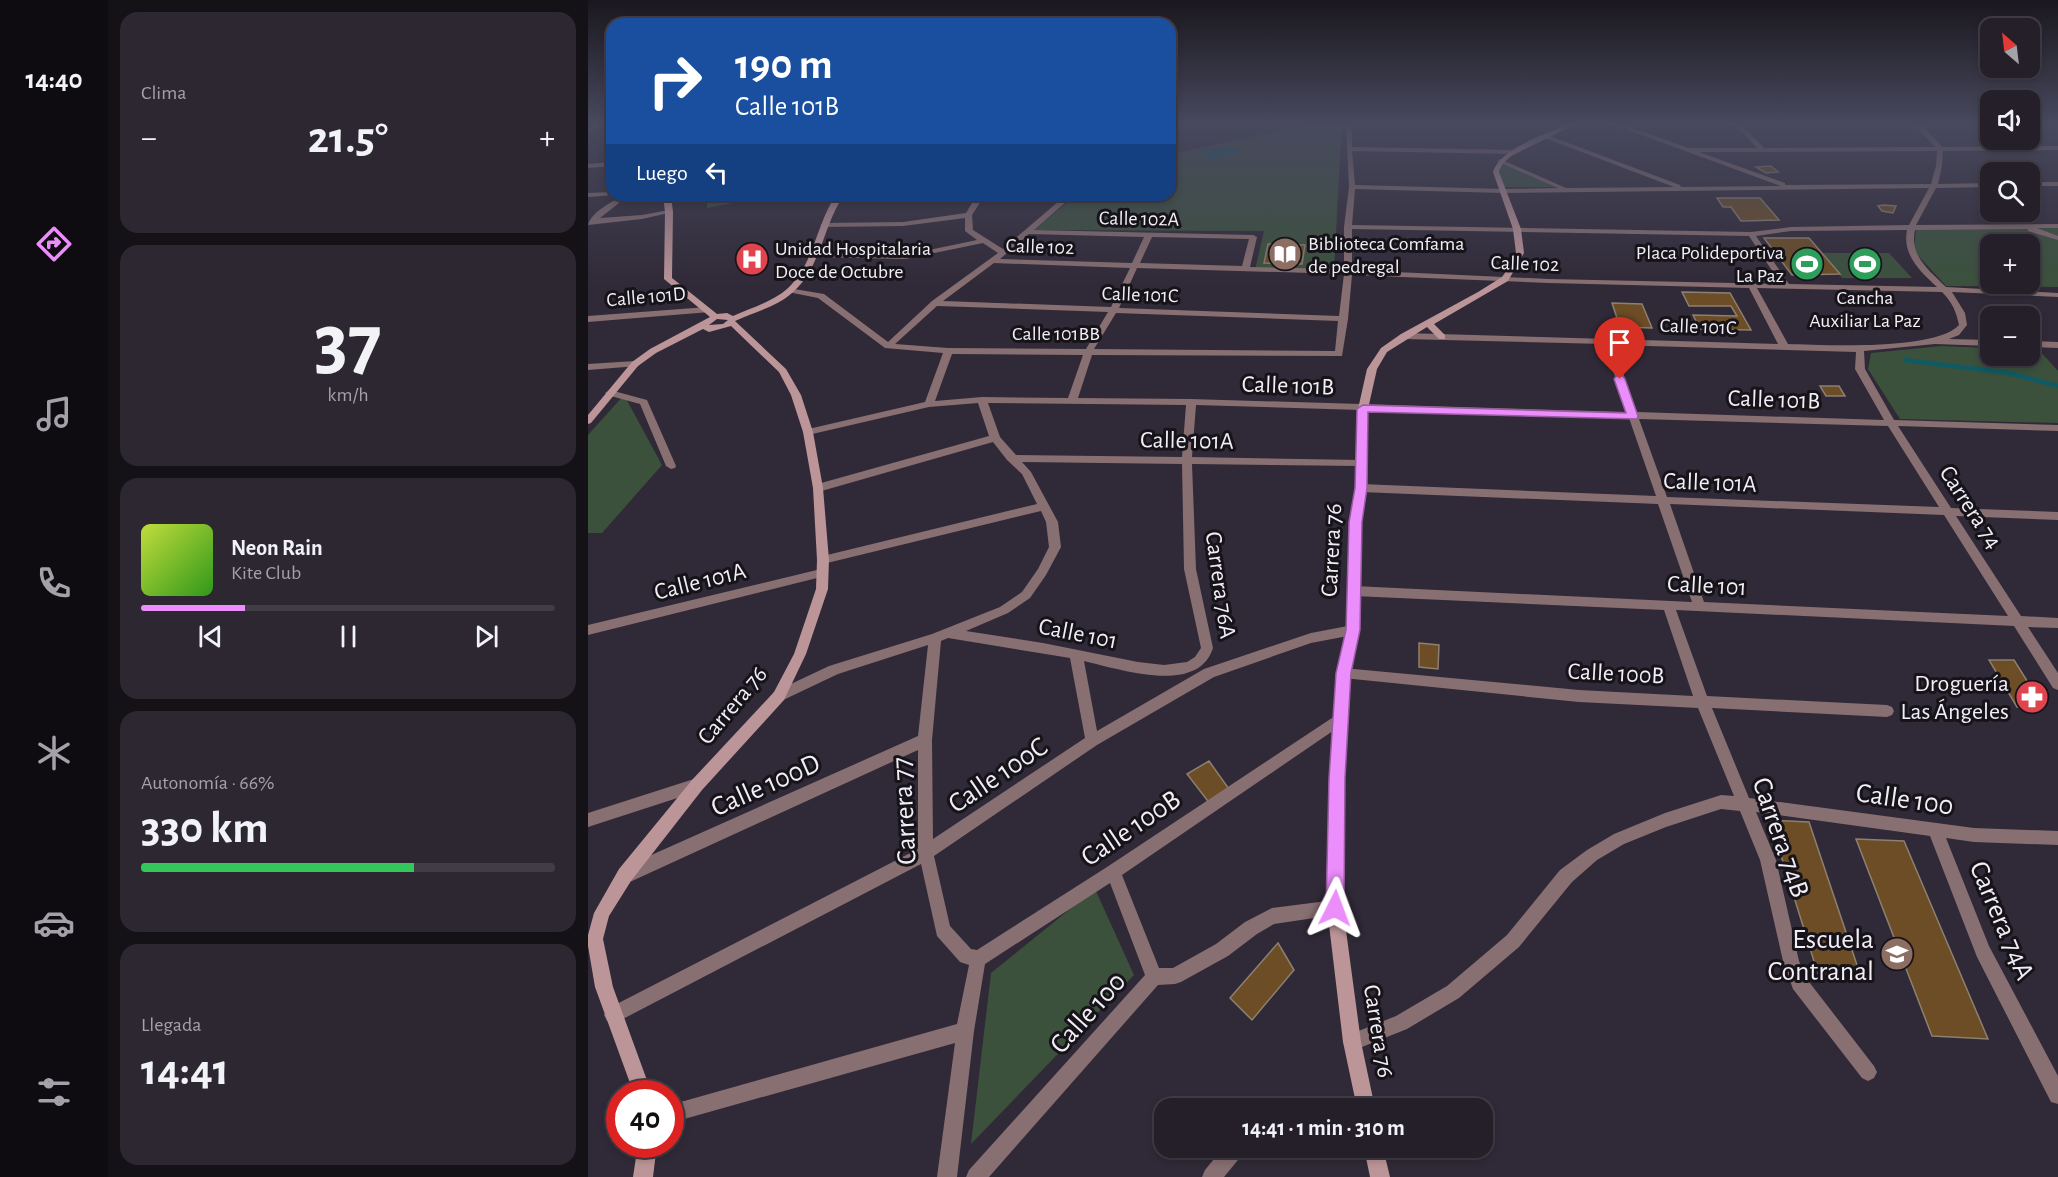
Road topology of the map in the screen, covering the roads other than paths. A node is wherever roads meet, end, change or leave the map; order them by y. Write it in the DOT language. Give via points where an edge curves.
graph roads {
  1 [pos="1351,177"];
  2 [pos="1498,177"];
  3 [pos="1537,177"];
  4 [pos="1654,177"];
  5 [pos="1764,177"];
  6 [pos="1935,177"];
  7 [pos="2040,184"];
  8 [pos="2058,184"];
  9 [pos="1934,185"];
  10 [pos="1980,185"];
  11 [pos="1352,187"];
  12 [pos="1793,187"];
  13 [pos="1684,188"];
  14 [pos="1504,190"];
  15 [pos="1567,190"];
  16 [pos="606,191"];
  17 [pos="588,195"];
  18 [pos="602,195"];
  19 [pos="606,195"];
  20 [pos="616,201"];
  21 [pos="668,201"];
  22 [pos="836,201"];
  23 [pos="977,201"];
  24 [pos="1063,201"];
  25 [pos="669,212"];
  26 [pos="968,215"];
  27 [pos="591,221"];
  28 [pos="824,225"];
  29 [pos="1912,226"];
  30 [pos="2021,226"];
  31 [pos="2058,226"];
  32 [pos="1348,227"];
  33 [pos="1517,228"];
  34 [pos="1025,232"];
  35 [pos="1751,234"];
  36 [pos="1149,236"];
  37 [pos="2058,238"];
  38 [pos="982,241"];
  39 [pos="1003,253"];
  40 [pos="812,255"];
  41 [pos="992,261"];
  42 [pos="1135,265"];
  43 [pos="1245,269"];
  44 [pos="1348,272"];
  45 [pos="1505,279"];
  46 [pos="1751,284"];
  47 [pos="1786,285"];
  48 [pos="1945,289"];
  49 [pos="791,290"];
  50 [pos="2058,295"];
  51 [pos="935,303"];
  52 [pos="1113,311"];
  53 [pos="588,319"];
  54 [pos="709,319"];
  55 [pos="730,319"];
  56 [pos="1344,319"];
  57 [pos="1434,320"];
  58 [pos="721,328"];
  59 [pos="741,333"];
  60 [pos="1404,336"];
  61 [pos="1442,337"];
  62 [pos="1607,341"];
  63 [pos="1935,341"];
  64 [pos="1980,343"];
  65 [pos="2040,344"];
  66 [pos="2058,345"];
  67 [pos="888,346"];
  68 [pos="1784,346"];
  69 [pos="1860,349"];
  70 [pos="948,351"];
  71 [pos="1089,351"];
  72 [pos="635,364"];
  73 [pos="588,367"];
  74 [pos="610,393"];
  75 [pos="982,400"];
  76 [pos="1072,401"];
  77 [pos="1191,402"];
  78 [pos="929,404"];
  79 [pos="1363,409"];
  80 [pos="1633,416"];
  81 [pos="588,421"];
  82 [pos="1891,423"];
  83 [pos="2058,428"];
  84 [pos="808,432"];
  85 [pos="995,438"];
  86 [pos="1011,458"];
  87 [pos="1187,462"];
  88 [pos="1361,462"];
  89 [pos="671,466"];
  90 [pos="818,488"];
  91 [pos="1361,488"];
  92 [pos="1662,501"];
  93 [pos="1044,507"];
  94 [pos="1948,513"];
  95 [pos="2058,516"];
  96 [pos="822,566"];
  97 [pos="1354,591"];
  98 [pos="1668,605"];
  99 [pos="1700,607"];
  100 [pos="2018,622"];
  101 [pos="2058,623"];
  102 [pos="588,630"];
  103 [pos="1353,630"];
  104 [pos="941,635"];
  105 [pos="1076,654"];
  106 [pos="1199,663"];
  107 [pos="1343,673"];
  108 [pos="2058,684"];
  109 [pos="779,696"];
  110 [pos="1702,701"];
  111 [pos="1887,711"];
  112 [pos="1341,718"];
  113 [pos="925,740"];
  114 [pos="1092,741"];
  115 [pos="697,784"];
  116 [pos="1744,804"];
  117 [pos="588,820"];
  118 [pos="1934,829"];
  119 [pos="2058,838"];
  120 [pos="926,853"];
  121 [pos="1113,872"];
  122 [pos="625,875"];
  123 [pos="1335,908"];
  124 [pos="978,959"];
  125 [pos="1154,977"];
  126 [pos="613,1016"];
  127 [pos="965,1031"];
  128 [pos="1352,1042"];
  129 [pos="1868,1072"];
  130 [pos="638,1080"];
  131 [pos="2058,1095"];
  132 [pos="1364,1098"];
  133 [pos="684,1110"];
  134 [pos="646,1158"];
  135 [pos="1227,1158"];
  136 [pos="1376,1158"];
  137 [pos="643,1177"];
  138 [pos="947,1177"];
  139 [pos="976,1177"];
  140 [pos="1212,1177"];
  141 [pos="1380,1177"];
  1 -- 11 [label="street"];
  2 -- 14 [label="street"];
  3 -- 15 [label="street"];
  4 -- 13 [label="street"];
  5 -- 12 [label="street"];
  6 -- 9 [label="street"];
  7 -- 8 [label="street"];
  9 -- 10 [label="street"];
  9 -- 12 [label="street"];
  9 -- 29 [label="street"];
  11 -- 14 [label="street"];
  11 -- 32 [label="street"];
  12 -- 13 [label="street"];
  13 -- 15 [label="street"];
  14 -- 15 [label="street"];
  14 -- 33 [label="street"];
  16 -- 18 [label="street"];
  17 -- 18 [label="street"];
  18 -- 19 [label="street"];
  20 -- 27 [label="street"];
  21 -- 25 [label="street"];
  22 -- 28 [label="street"];
  23 -- 26 [label="street"];
  24 -- 34 [label="street"];
  25 -- 27 [label="street"];
  25 -- 54 [label="street" via="668,279"];
  26 -- 28 [label="street" via="903,224"];
  26 -- 38 [label="street" via="969,231"];
  28 -- 40 [label="street"];
  29 -- 30 [label="street"];
  29 -- 35 [label="street" via="1791,229"];
  29 -- 48 [label="street" via="1910,246 1915,259"];
  30 -- 31 [label="street"];
  30 -- 37 [label="street"];
  32 -- 33 [label="street"];
  32 -- 44 [label="street"];
  33 -- 35 [label="street"];
  33 -- 45 [label="street" via="1520,253"];
  34 -- 36 [label="street, Calle 102A"];
  34 -- 39 [label="street"];
  35 -- 47 [label="street"];
  36 -- 42 [label="street"];
  36 -- 43 [label="street, Calle 102A" via="1253,237"];
  38 -- 39 [label="street"];
  38 -- 40 [label="street, Calle 102" via="905,257"];
  39 -- 41 [label="street"];
  40 -- 49 [label="street" via="807,271"];
  41 -- 42 [label="street, Calle 102"];
  41 -- 51 [label="street"];
  42 -- 43 [label="street, Calle 102"];
  42 -- 52 [label="street"];
  43 -- 44 [label="street, Calle 102"];
  44 -- 45 [label="street, Calle 102"];
  44 -- 56 [label="street"];
  45 -- 46 [label="street, Calle 102"];
  45 -- 57 [label="street, Carrera 76"];
  46 -- 47 [label="street, Calle 102"];
  46 -- 68 [label="street"];
  47 -- 48 [label="street, Calle 102"];
  48 -- 50 [label="street, Calle 102"];
  48 -- 63 [label="street" via="1963,313 1963,325 1956,333"];
  49 -- 55 [label="street"];
  49 -- 67 [label="street" via="821,296"];
  51 -- 52 [label="street, Calle 101C"];
  51 -- 67 [label="street"];
  52 -- 56 [label="street, Calle 101C"];
  52 -- 71 [label="street"];
  53 -- 54 [label="street, Calle 101D"];
  54 -- 55 [label="street"];
  54 -- 58 [label="street"];
  54 -- 72 [label="street"];
  55 -- 58 [label="street"];
  55 -- 59 [label="street, Carrera 76"];
  56 -- 71 [label="street, Calle 101BB" via="1339,354"];
  57 -- 60 [label="street, Carrera 76"];
  57 -- 61 [label="street" via="1429,324"];
  58 -- 59 [label="street, Carrera 76"];
  59 -- 84 [label="street, Carrera 76" via="783,371"];
  60 -- 61 [label="street, Calle 101C"];
  60 -- 79 [label="street, Carrera 76" via="1376,360"];
  61 -- 62 [label="street, Calle 101C"];
  62 -- 68 [label="street, Calle 101C"];
  62 -- 80 [label="street"];
  63 -- 64 [label="street, Calle 101C"];
  63 -- 69 [label="street, Calle 101C"];
  65 -- 66 [label="street"];
  67 -- 70 [label="street, Calle 101BB"];
  68 -- 69 [label="street, Calle 101C"];
  69 -- 82 [label="street, Carrera 74" via="1860,369"];
  70 -- 71 [label="street, Calle 101BB"];
  70 -- 78 [label="street"];
  71 -- 76 [label="street"];
  72 -- 73 [label="street"];
  72 -- 74 [label="street"];
  74 -- 81 [label="street"];
  74 -- 89 [label="street" via="644,402"];
  75 -- 76 [label="street, Calle 101B"];
  75 -- 78 [label="street, Calle 101B"];
  75 -- 85 [label="street"];
  76 -- 77 [label="street, Calle 101B"];
  77 -- 79 [label="street, Calle 101B"];
  77 -- 87 [label="street, Carrera 76A"];
  78 -- 84 [label="street, Calle 101B"];
  79 -- 80 [label="street, Calle 101B"];
  79 -- 88 [label="street, Carrera 76"];
  80 -- 82 [label="street, Calle 101B"];
  80 -- 92 [label="street"];
  82 -- 83 [label="street, Calle 101B"];
  82 -- 94 [label="street, Carrera 74"];
  84 -- 90 [label="street, Carrera 76"];
  85 -- 86 [label="street"];
  85 -- 90 [label="street"];
  86 -- 87 [label="street, Calle 101A"];
  86 -- 93 [label="street" via="1026,472"];
  87 -- 88 [label="street, Calle 101A"];
  87 -- 106 [label="street, Carrera 76A" via="1190,569 1207,648"];
  88 -- 91 [label="street, Carrera 76"];
  90 -- 96 [label="street, Carrera 76"];
  91 -- 92 [label="street, Calle 101A"];
  91 -- 97 [label="street, Carrera 76"];
  92 -- 94 [label="street, Calle 101A"];
  92 -- 99 [label="street"];
  93 -- 96 [label="street, Calle 101A"];
  93 -- 104 [label="street, Calle 101" via="1052,522 1055,547 1026,595 1004,610"];
  94 -- 95 [label="street, Calle 101A"];
  94 -- 100 [label="street, Carrera 74"];
  96 -- 102 [label="street, Calle 101A"];
  96 -- 109 [label="street, Carrera 76" via="822,589 800,654"];
  97 -- 98 [label="street, Calle 101"];
  97 -- 103 [label="street, Carrera 76"];
  98 -- 99 [label="street, Calle 101"];
  98 -- 110 [label="street, Carrera 74B"];
  99 -- 100 [label="street, Calle 101"];
  100 -- 101 [label="street, Calle 101"];
  100 -- 108 [label="street, Carrera 74"];
  103 -- 107 [label="street, Carrera 76"];
  103 -- 114 [label="street, Calle 100C" via="1311,638 1209,673"];
  104 -- 105 [label="street, Calle 101"];
  104 -- 109 [label="street, Calle 101" via="834,670"];
  104 -- 113 [label="street, Carrera 77"];
  105 -- 106 [label="street, Calle 101" via="1113,663 1176,670"];
  105 -- 114 [label="street"];
  107 -- 110 [label="street, Calle 100B" via="1579,696"];
  107 -- 112 [label="street, Carrera 76"];
  109 -- 115 [label="street, Carrera 76"];
  110 -- 111 [label="street, Calle 100B"];
  110 -- 116 [label="street, Carrera 74B"];
  112 -- 121 [label="street, Calle 100B"];
  112 -- 123 [label="street, Carrera 76"];
  113 -- 120 [label="street, Carrera 77"];
  113 -- 122 [label="street, Calle 100D"];
  114 -- 120 [label="street, Calle 100C"];
  115 -- 117 [label="street"];
  115 -- 122 [label="street, Carrera 76"];
  116 -- 118 [label="street, Calle 100"];
  116 -- 128 [label="street, Calle 100" via="1721,802 1665,820 1592,855 1566,876 1513,941 1453,992 1401,1023"];
  116 -- 129 [label="street, Carrera 74B" via="1768,860 1799,983"];
  118 -- 119 [label="street, Calle 100" via="1974,835"];
  118 -- 131 [label="street, Carrera 74A" via="1983,951"];
  120 -- 124 [label="street, Carrera 77" via="943,930 966,956"];
  120 -- 126 [label="street, Calle 100C"];
  121 -- 124 [label="street, Calle 100B"];
  121 -- 125 [label="street"];
  122 -- 126 [label="street, Carrera 76" via="602,913 595,939"];
  123 -- 125 [label="street, Calle 100" via="1272,916 1175,976"];
  123 -- 128 [label="street, Carrera 76"];
  124 -- 127 [label="street"];
  125 -- 139 [label="street, Calle 100"];
  126 -- 130 [label="street, Carrera 76"];
  127 -- 133 [label="street"];
  127 -- 138 [label="street"];
  128 -- 132 [label="street, Carrera 76"];
  134 -- 137 [label="street"];
  135 -- 140 [label="street"];
  136 -- 141 [label="street"];
}
